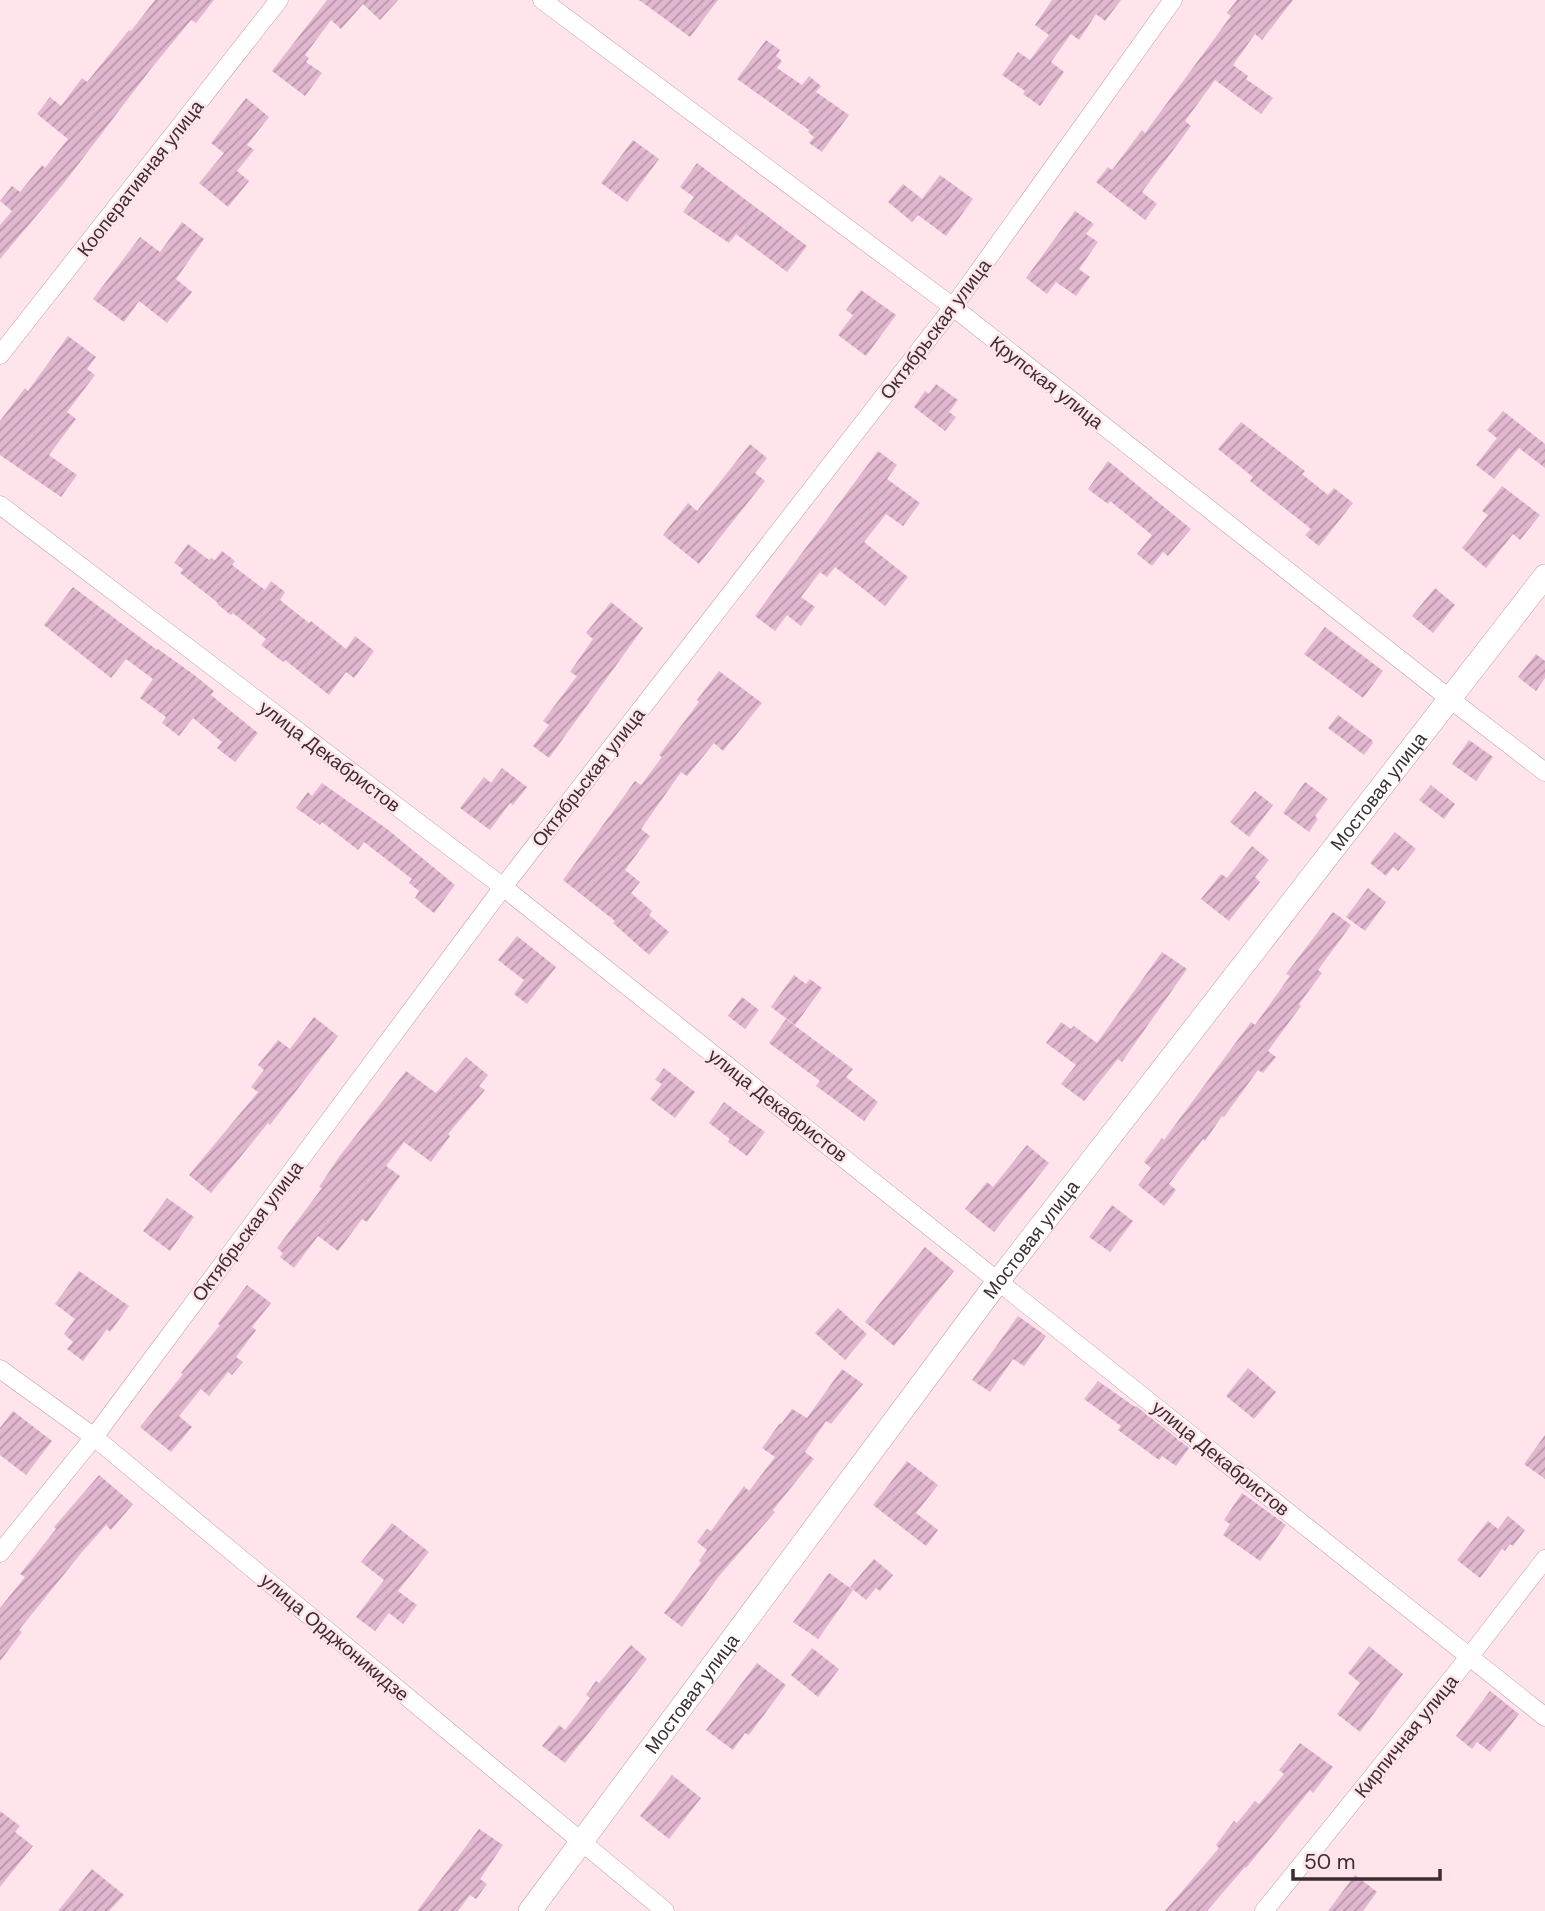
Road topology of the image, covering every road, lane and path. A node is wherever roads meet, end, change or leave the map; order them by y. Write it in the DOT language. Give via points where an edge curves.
graph roads {
  1 [pos="279,0"];
  2 [pos="542,0"];
  3 [pos="1173,0"];
  4 [pos="953,307"];
  5 [pos="0,355"];
  6 [pos="0,505"];
  7 [pos="1545,576"];
  8 [pos="1450,699"];
  9 [pos="1545,772"];
  10 [pos="503,887"];
  11 [pos="999,1280"];
  12 [pos="0,1368"];
  13 [pos="94,1437"];
  14 [pos="0,1553"];
  15 [pos="1545,1559"];
  16 [pos="1470,1657"];
  17 [pos="1545,1717"];
  18 [pos="582,1843"];
  19 [pos="530,1911"];
  20 [pos="665,1911"];
  21 [pos="1264,1911"];
  1 -- 5 [label="street, Кооперативная улица"];
  2 -- 4 [label="street, Крупская улица"];
  3 -- 4 [label="street, Октябрьская улица"];
  4 -- 8 [label="street, Крупская улица"];
  4 -- 10 [label="street, Октябрьская улица"];
  6 -- 10 [label="street, улица Декабристов"];
  7 -- 8 [label="street, Мостовая улица"];
  8 -- 9 [label="street, Крупская улица"];
  8 -- 11 [label="street, Мостовая улица"];
  10 -- 11 [label="street, улица Декабристов"];
  10 -- 13 [label="street, Октябрьская улица"];
  11 -- 16 [label="street, улица Декабристов"];
  11 -- 18 [label="street, Мостовая улица"];
  12 -- 13 [label="street, улица Орджоникидзе"];
  13 -- 14 [label="street, Октябрьская улица"];
  13 -- 18 [label="street, улица Орджоникидзе"];
  15 -- 16 [label="street, Кирпичная улица"];
  16 -- 17 [label="street, улица Декабристов"];
  16 -- 21 [label="street, Кирпичная улица"];
  18 -- 19 [label="street, Мостовая улица"];
  18 -- 20 [label="street, улица Орджоникидзе"];
}
